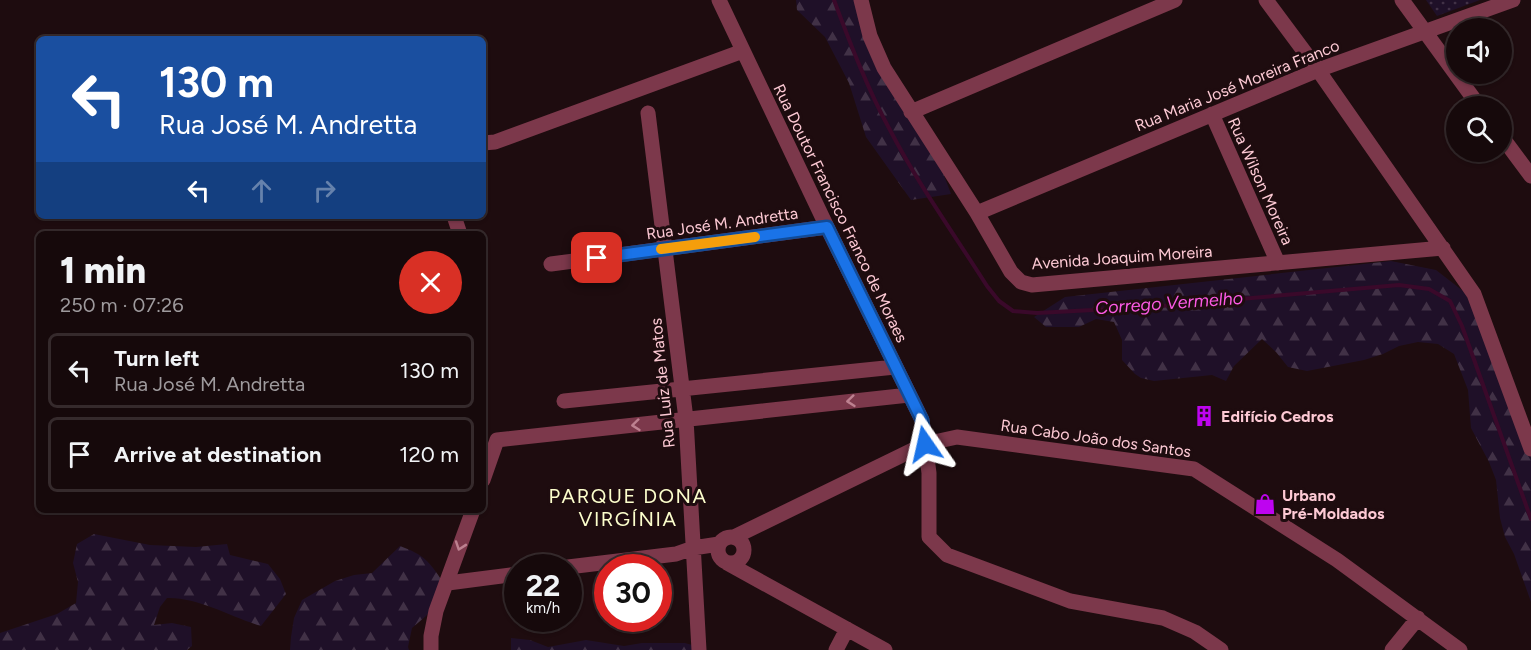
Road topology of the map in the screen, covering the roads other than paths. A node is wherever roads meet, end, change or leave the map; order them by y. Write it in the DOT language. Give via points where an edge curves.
graph roads {
  1 [pos="719,0"];
  2 [pos="1175,0"];
  3 [pos="1266,0"];
  4 [pos="1402,0"];
  5 [pos="1514,0"];
  6 [pos="863,1"];
  7 [pos="1423,32"];
  8 [pos="743,51"];
  9 [pos="1318,70"];
  10 [pos="1471,96"];
  11 [pos="911,112"];
  12 [pos="648,113"];
  13 [pos="1212,114"];
  14 [pos="486,143"];
  15 [pos="1512,150"];
  16 [pos="1531,176"];
  17 [pos="977,213"];
  18 [pos="827,227"];
  19 [pos="1443,248"];
  20 [pos="665,249"];
  21 [pos="1278,263"];
  22 [pos="551,264"];
  23 [pos="895,367"];
  24 [pos="682,388"];
  25 [pos="909,395"];
  26 [pos="564,401"];
  27 [pos="686,419"];
  28 [pos="925,444"];
  29 [pos="1531,449"];
  30 [pos="486,471"];
  31 [pos="472,513"];
  32 [pos="719,544"];
  33 [pos="740,546"];
  34 [pos="693,553"];
  35 [pos="725,561"];
  36 [pos="582,565"];
  37 [pos="748,574"];
  38 [pos="504,576"];
  39 [pos="448,582"];
  40 [pos="1418,618"];
  41 [pos="847,629"];
  42 [pos="431,650"];
  43 [pos="699,650"];
  44 [pos="836,650"];
  45 [pos="885,650"];
  46 [pos="1221,650"];
  47 [pos="1392,650"];
  48 [pos="1460,650"];
  1 -- 8 [label="street, Rua Doutor Francisco Franco de Moraes"];
  2 -- 11 [label="street"];
  3 -- 9 [label="street"];
  4 -- 7 [label="street"];
  5 -- 7 [label="street, Rua Maria José Moreira Franco"];
  6 -- 11 [label="street, Avenida Joaquim Moreira" via="870,36"];
  7 -- 9 [label="street, Rua Maria José Moreira Franco"];
  7 -- 10 [label="street"];
  8 -- 14 [label="street"];
  8 -- 18 [label="street, Rua Doutor Francisco Franco de Moraes"];
  9 -- 13 [label="street, Rua Maria José Moreira Franco"];
  9 -- 19 [label="street"];
  11 -- 17 [label="street, Avenida Joaquim Moreira"];
  12 -- 20 [label="street, Rua Luiz de Matos"];
  13 -- 17 [label="street, Rua Maria José Moreira Franco"];
  13 -- 21 [label="street, Rua Wilson Moreira"];
  15 -- 16 [label="street"];
  17 -- 21 [label="street, Avenida Joaquim Moreira" via="1011,272 1021,282 1032,285"];
  18 -- 20 [label="street, Rua José M. Andretta"];
  18 -- 23 [label="street, Rua Doutor Francisco Franco de Moraes"];
  19 -- 21 [label="street, Avenida Joaquim Moreira"];
  19 -- 29 [label="street" via="1474,294"];
  20 -- 22 [label="street, Rua José M. Andretta"];
  20 -- 24 [label="street, Rua Luiz de Matos"];
  23 -- 24 [label="street"];
  23 -- 25 [label="street, Rua Doutor Francisco Franco de Moraes"];
  24 -- 26 [label="street"];
  24 -- 27 [label="street, Rua Luiz de Matos"];
  25 -- 27 [label="street, one-way"];
  25 -- 28 [label="street, Rua Doutor Francisco Franco de Moraes" via="922,420"];
  27 -- 30 [label="street, one-way" via="497,440"];
  27 -- 34 [label="street, Rua Luiz de Matos"];
  28 -- 33 [label="street, Rua Cabo João dos Santos" via="760,525"];
  28 -- 40 [label="street, Rua Cabo João dos Santos" via="957,437 1194,469 1337,560"];
  28 -- 46 [label="street, Rua Doutor Francisco Franco de Moraes" via="929,537 947,555 1070,601 1163,618 1195,632"];
  31 -- 39 [label="street, one-way"];
  32 -- 33 [label="street" via="728,537"];
  32 -- 34 [label="street"];
  32 -- 35 [label="street" via="718,555"];
  33 -- 35 [label="street" via="738,561"];
  33 -- 37 [label="street"];
  34 -- 35 [label="street"];
  34 -- 36 [label="street"];
  34 -- 43 [label="street, Rua Luiz de Matos"];
  35 -- 37 [label="street"];
  37 -- 41 [label="street"];
  38 -- 39 [label="street"];
  39 -- 42 [label="street" via="436,611"];
  40 -- 47 [label="street"];
  40 -- 48 [label="street, Rua Cabo João dos Santos"];
  41 -- 44 [label="street"];
  41 -- 45 [label="street"];
}
